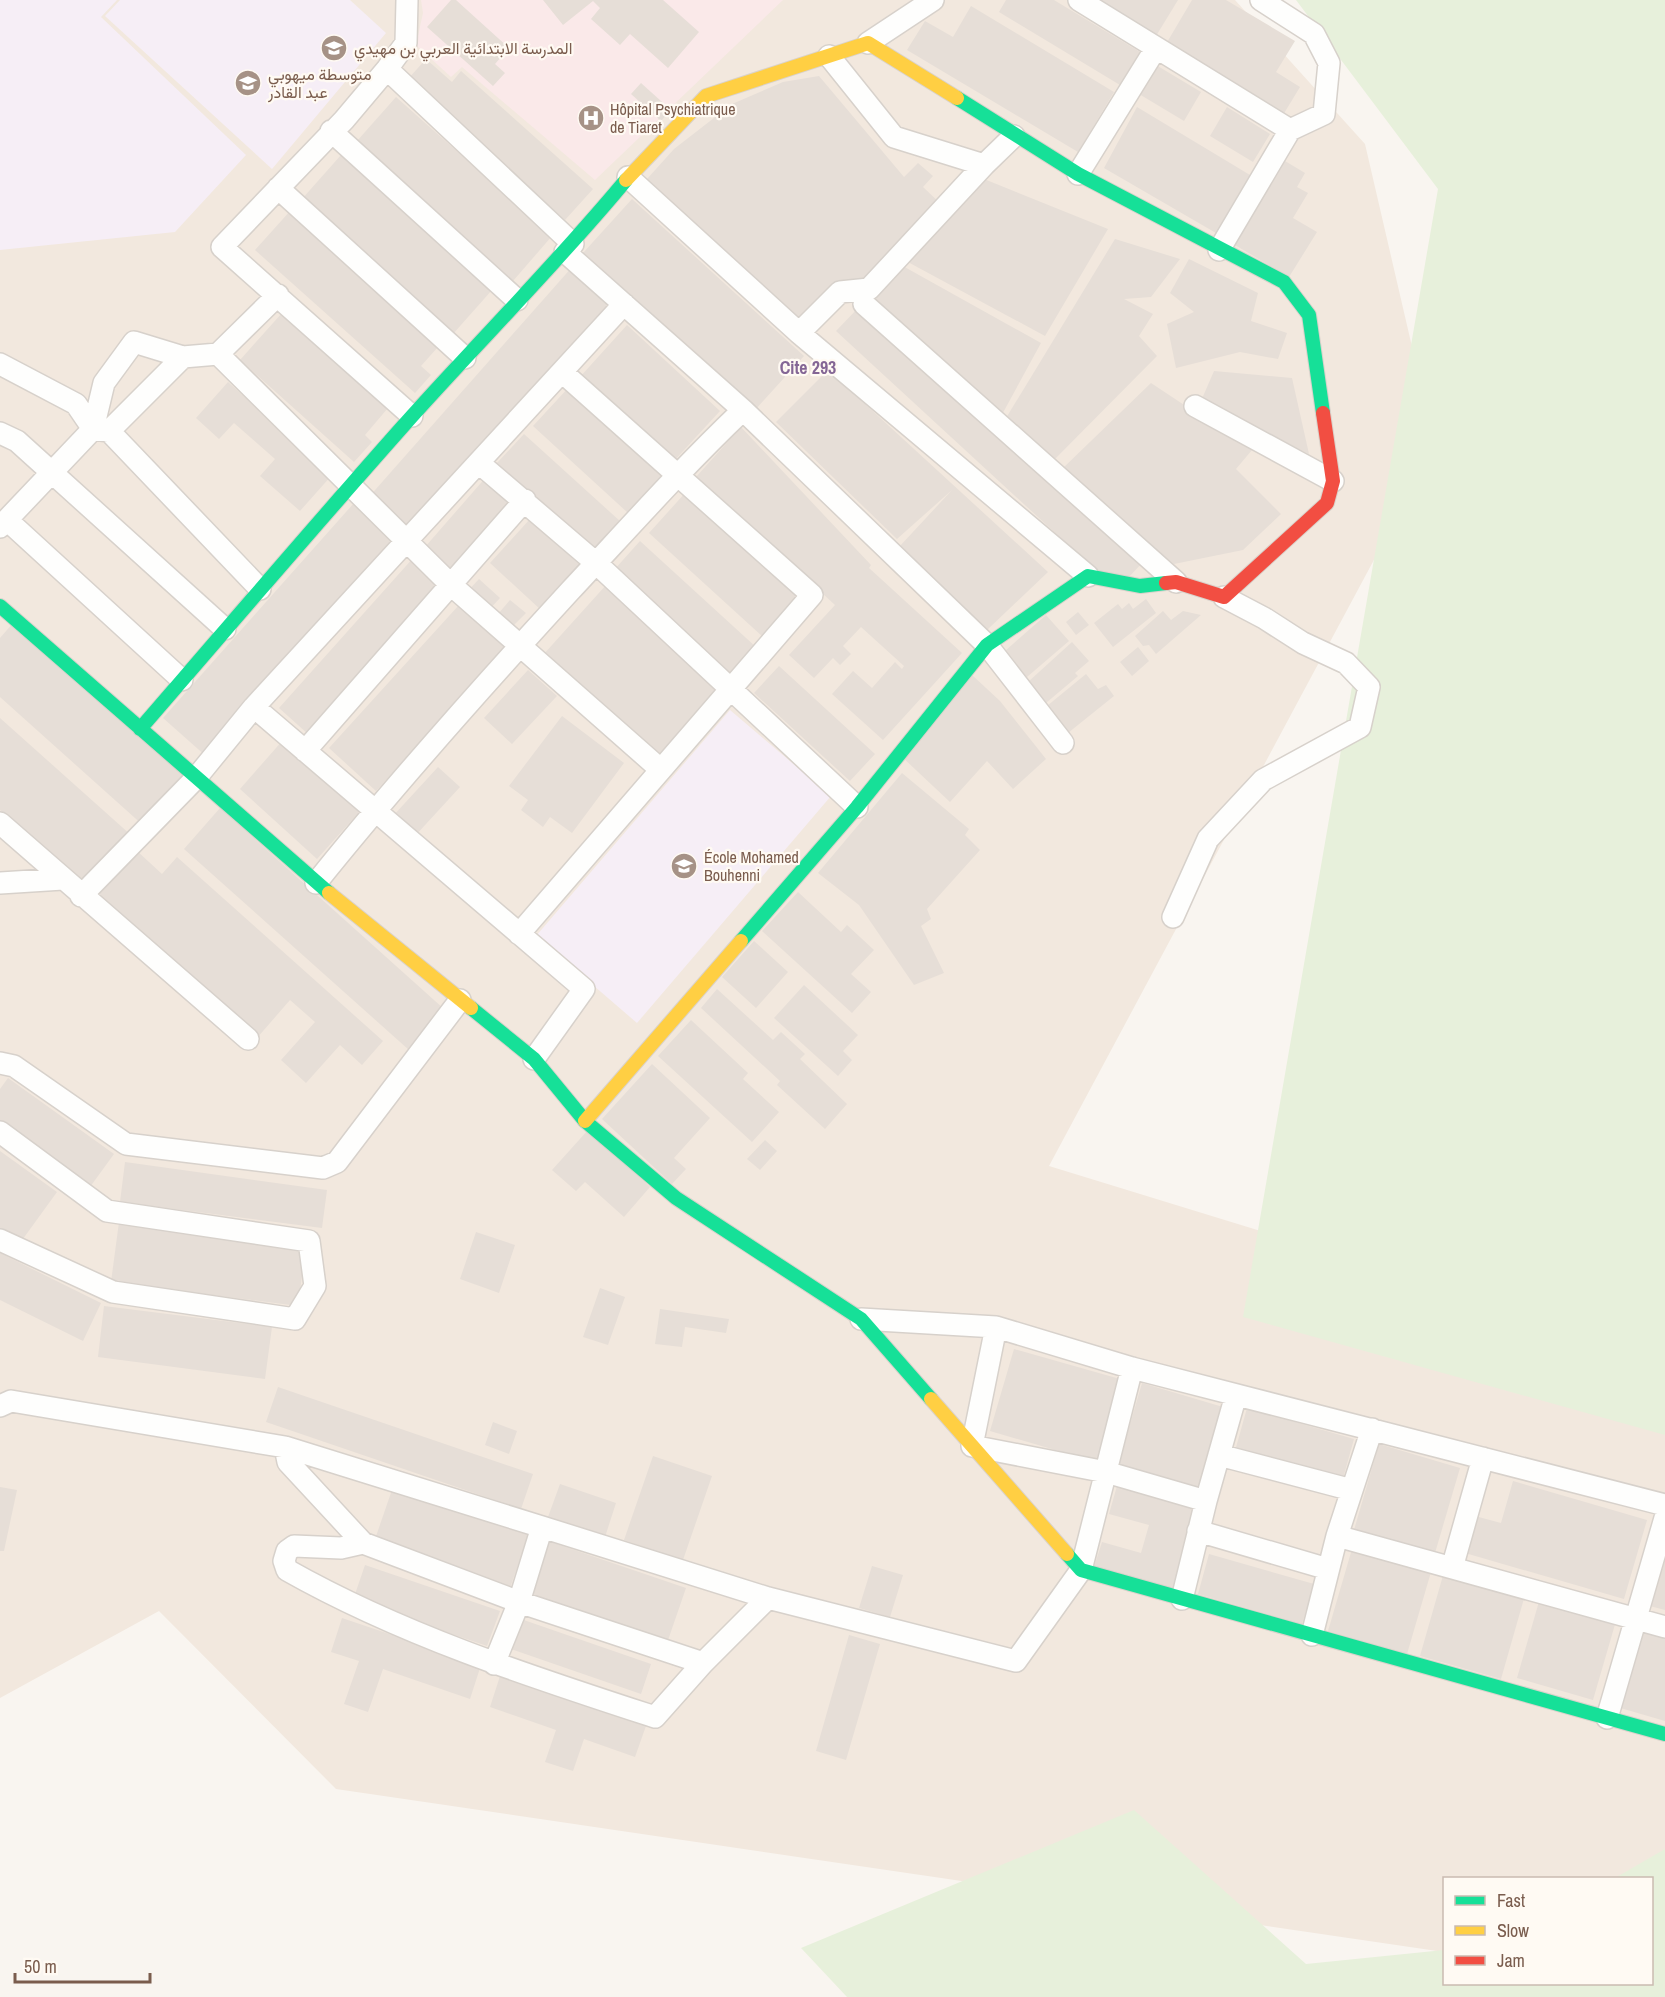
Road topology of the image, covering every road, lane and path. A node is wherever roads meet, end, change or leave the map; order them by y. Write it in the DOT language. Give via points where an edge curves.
graph roads {
  1 [pos="407,0"];
  2 [pos="933,0"];
  3 [pos="1079,0"];
  4 [pos="1261,0"];
  5 [pos="868,43"];
  6 [pos="1156,48"];
  7 [pos="830,56"];
  8 [pos="387,69"];
  9 [pos="1290,130"];
  10 [pos="332,131"];
  11 [pos="1014,136"];
  12 [pos="984,165"];
  13 [pos="1078,174"];
  14 [pos="628,177"];
  15 [pos="278,188"];
  16 [pos="569,248"];
  17 [pos="1219,250"];
  18 [pos="278,295"];
  19 [pos="517,300"];
  20 [pos="624,304"];
  21 [pos="864,304"];
  22 [pos="800,333"];
  23 [pos="218,354"];
  24 [pos="183,357"];
  25 [pos="465,358"];
  26 [pos="0,364"];
  27 [pos="562,372"];
  28 [pos="1195,406"];
  29 [pos="742,410"];
  30 [pos="412,416"];
  31 [pos="101,430"];
  32 [pos="0,433"];
  33 [pos="479,463"];
  34 [pos="50,474"];
  35 [pos="675,474"];
  36 [pos="1333,481"];
  37 [pos="353,485"];
  38 [pos="525,500"];
  39 [pos="4,524"];
  40 [pos="406,541"];
  41 [pos="596,563"];
  42 [pos="1088,576"];
  43 [pos="1176,582"];
  44 [pos="450,584"];
  45 [pos="260,589"];
  46 [pos="1224,597"];
  47 [pos="0,606"];
  48 [pos="225,629"];
  49 [pos="520,645"];
  50 [pos="987,645"];
  51 [pos="182,680"];
  52 [pos="730,690"];
  53 [pos="254,707"];
  54 [pos="140,729"];
  55 [pos="1063,743"];
  56 [pos="305,751"];
  57 [pos="660,769"];
  58 [pos="196,778"];
  59 [pos="857,807"];
  60 [pos="374,810"];
  61 [pos="0,823"];
  62 [pos="63,879"];
  63 [pos="0,883"];
  64 [pos="316,883"];
  65 [pos="81,896"];
  66 [pos="1173,917"];
  67 [pos="519,933"];
  68 [pos="460,1000"];
  69 [pos="248,1039"];
  70 [pos="534,1059"];
  71 [pos="0,1063"];
  72 [pos="585,1121"];
  73 [pos="0,1132"];
  74 [pos="0,1240"];
  75 [pos="861,1319"];
  76 [pos="996,1327"];
  77 [pos="1132,1368"];
  78 [pos="1236,1395"];
  79 [pos="4,1401"];
  80 [pos="1372,1430"];
  81 [pos="972,1446"];
  82 [pos="285,1447"];
  83 [pos="1219,1455"];
  84 [pos="1483,1458"];
  85 [pos="1106,1472"];
  86 [pos="1352,1490"];
  87 [pos="1206,1501"];
  88 [pos="1665,1505"];
  89 [pos="1665,1518"];
  90 [pos="542,1527"];
  91 [pos="1198,1531"];
  92 [pos="1337,1536"];
  93 [pos="363,1543"];
  94 [pos="1452,1568"];
  95 [pos="1328,1569"];
  96 [pos="1081,1570"];
  97 [pos="768,1598"];
  98 [pos="1182,1599"];
  99 [pos="519,1602"];
  100 [pos="1635,1619"];
  101 [pos="1665,1627"];
  102 [pos="1312,1635"];
  103 [pos="703,1663"];
  104 [pos="494,1664"];
  105 [pos="1607,1718"];
  106 [pos="1665,1734"];
  1 -- 8 [label="street" via="406,43"];
  2 -- 5 [label="street"];
  3 -- 6 [label="street"];
  4 -- 9 [label="street" via="1314,34 1329,63 1324,114"];
  5 -- 7 [label="street"];
  5 -- 11 [label="street"];
  6 -- 9 [label="street"];
  6 -- 13 [label="street"];
  7 -- 12 [label="street" via="894,138"];
  7 -- 14 [label="street" via="706,96"];
  8 -- 10 [label="street"];
  8 -- 16 [label="street"];
  9 -- 17 [label="street"];
  10 -- 15 [label="street"];
  10 -- 19 [label="street"];
  11 -- 12 [label="street"];
  11 -- 13 [label="street"];
  12 -- 22 [label="street" via="869,289 840,292"];
  13 -- 17 [label="street"];
  14 -- 16 [label="street"];
  14 -- 22 [label="street"];
  15 -- 18 [label="street" via="222,247"];
  15 -- 25 [label="street"];
  16 -- 19 [label="street"];
  16 -- 20 [label="street"];
  17 -- 36 [label="street" via="1284,282 1308,315"];
  18 -- 23 [label="street"];
  18 -- 30 [label="street"];
  19 -- 25 [label="street"];
  20 -- 27 [label="street"];
  20 -- 29 [label="street"];
  21 -- 43 [label="street"];
  22 -- 42 [label="street"];
  23 -- 24 [label="street"];
  23 -- 37 [label="street"];
  24 -- 31 [label="street"];
  24 -- 31 [label="street" via="134,342 104,383"];
  25 -- 30 [label="street"];
  26 -- 31 [label="street" via="76,404"];
  27 -- 33 [label="street"];
  27 -- 35 [label="street"];
  28 -- 36 [label="street"];
  29 -- 35 [label="street"];
  29 -- 50 [label="street"];
  30 -- 37 [label="street"];
  31 -- 34 [label="street"];
  31 -- 45 [label="street"];
  32 -- 34 [label="street" via="17,441"];
  33 -- 38 [label="street"];
  33 -- 40 [label="street"];
  34 -- 39 [label="street"];
  34 -- 48 [label="street"];
  35 -- 41 [label="street"];
  35 -- 52 [label="street" via="812,595"];
  36 -- 46 [label="street" via="1327,503"];
  37 -- 40 [label="street"];
  37 -- 45 [label="street"];
  38 -- 41 [label="street"];
  38 -- 44 [label="street"];
  39 -- 51 [label="street"];
  40 -- 44 [label="street"];
  40 -- 53 [label="street"];
  41 -- 49 [label="street"];
  41 -- 52 [label="street"];
  42 -- 43 [label="street" via="1140,586"];
  42 -- 50 [label="street"];
  43 -- 46 [label="street"];
  44 -- 49 [label="street"];
  44 -- 56 [label="street"];
  45 -- 48 [label="street"];
  46 -- 66 [label="street" via="1303,644 1346,663 1369,687 1360,727 1263,780 1208,839"];
  47 -- 54 [label="street"];
  48 -- 51 [label="street"];
  49 -- 57 [label="street"];
  49 -- 60 [label="street"];
  50 -- 55 [label="street"];
  50 -- 59 [label="street"];
  51 -- 54 [label="street"];
  52 -- 57 [label="street"];
  52 -- 59 [label="street"];
  53 -- 56 [label="street"];
  53 -- 58 [label="street"];
  54 -- 58 [label="street"];
  56 -- 60 [label="street"];
  57 -- 67 [label="street"];
  58 -- 64 [label="street"];
  58 -- 65 [label="street"];
  59 -- 72 [label="street"];
  60 -- 64 [label="street"];
  60 -- 67 [label="street"];
  61 -- 62 [label="street"];
  62 -- 63 [label="street"];
  62 -- 65 [label="street"];
  64 -- 68 [label="street"];
  65 -- 69 [label="street"];
  67 -- 70 [label="street" via="584,989"];
  68 -- 70 [label="street"];
  68 -- 71 [label="street" via="337,1162 323,1168 126,1144 14,1066"];
  70 -- 72 [label="street"];
  72 -- 75 [label="street" via="676,1198"];
  73 -- 74 [label="street" via="107,1211 309,1240 315,1286 295,1319 113,1292"];
  75 -- 76 [label="street"];
  75 -- 81 [label="street"];
  76 -- 77 [label="street"];
  76 -- 81 [label="street"];
  77 -- 78 [label="street"];
  77 -- 85 [label="street"];
  78 -- 80 [label="street"];
  78 -- 83 [label="street"];
  79 -- 82 [label="street"];
  80 -- 84 [label="street"];
  80 -- 86 [label="street"];
  81 -- 85 [label="street"];
  81 -- 96 [label="street"];
  82 -- 90 [label="street"];
  82 -- 93 [label="street" via="288,1462"];
  83 -- 86 [label="street"];
  83 -- 87 [label="street"];
  84 -- 88 [label="street"];
  84 -- 94 [label="street"];
  85 -- 87 [label="street"];
  85 -- 96 [label="street"];
  86 -- 92 [label="street"];
  87 -- 91 [label="street"];
  89 -- 100 [label="street"];
  90 -- 97 [label="street"];
  90 -- 99 [label="street"];
  91 -- 95 [label="street"];
  91 -- 98 [label="street"];
  92 -- 94 [label="street"];
  92 -- 95 [label="street"];
  93 -- 99 [label="street"];
  93 -- 104 [label="street" via="340,1548 294,1546 287,1551 284,1561 287,1570 330,1594"];
  94 -- 100 [label="street"];
  95 -- 102 [label="street"];
  96 -- 97 [label="street" via="1016,1661"];
  96 -- 98 [label="street"];
  97 -- 103 [label="street"];
  98 -- 102 [label="street"];
  99 -- 103 [label="street"];
  99 -- 104 [label="street"];
  100 -- 101 [label="street"];
  100 -- 105 [label="street"];
  102 -- 105 [label="street"];
  103 -- 104 [label="street" via="655,1717"];
  105 -- 106 [label="street"];
}
